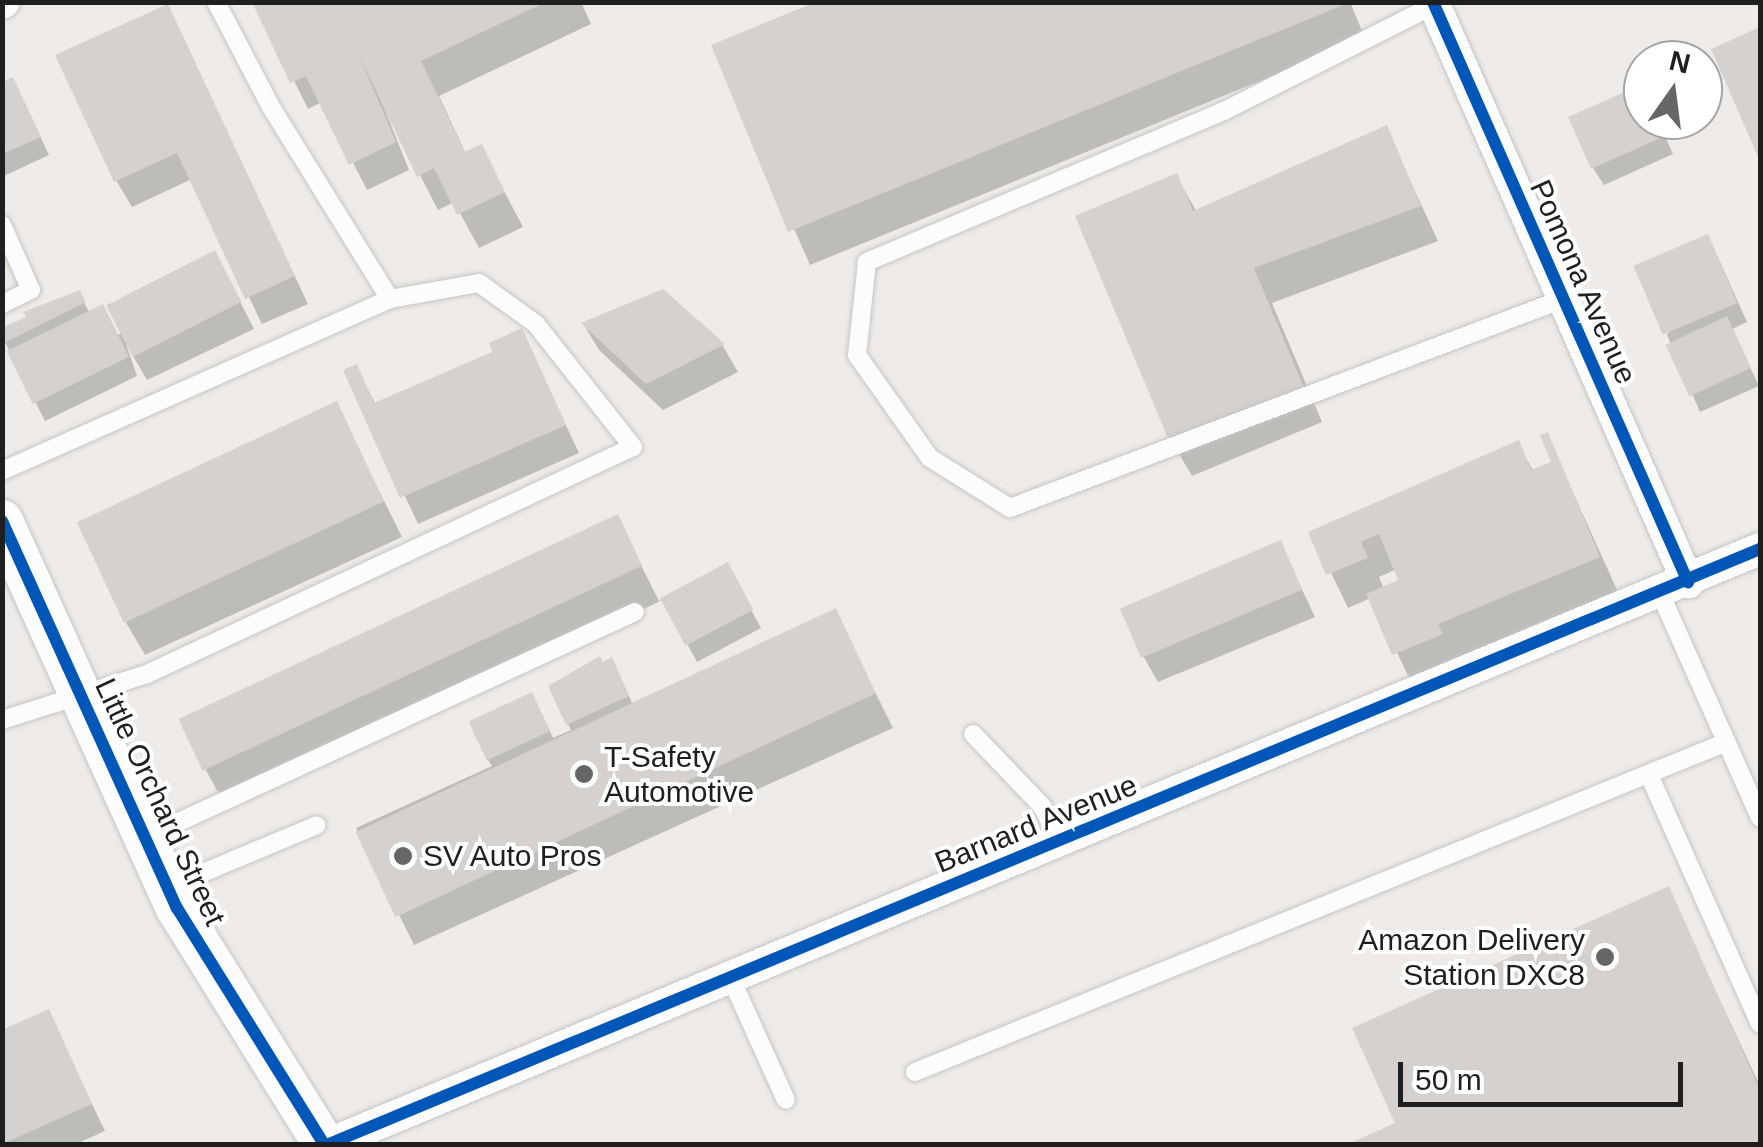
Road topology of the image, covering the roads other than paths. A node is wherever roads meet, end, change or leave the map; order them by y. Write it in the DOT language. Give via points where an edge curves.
graph roads {
  1 [pos="216,2"];
  2 [pos="1433,4"];
  3 [pos="2,225"];
  4 [pos="390,299"];
  5 [pos="1563,299"];
  6 [pos="2,304"];
  7 [pos="2,471"];
  8 [pos="2,521"];
  9 [pos="1760,549"];
  10 [pos="1674,588"];
  11 [pos="636,612"];
  12 [pos="82,698"];
  13 [pos="2,720"];
  14 [pos="973,734"];
  15 [pos="1727,742"];
  16 [pos="1650,776"];
  17 [pos="1760,818"];
  18 [pos="317,825"];
  19 [pos="146,837"];
  20 [pos="1060,842"];
  21 [pos="168,888"];
  22 [pos="729,974"];
  23 [pos="1760,1024"];
  24 [pos="914,1072"];
  25 [pos="786,1100"];
  26 [pos="327,1144"];
  1 -- 4 [label="lane" via="271,107"];
  2 -- 5 [label="street, Pomona Avenue"];
  2 -- 5 [label="lane" via="1224,111 867,262 857,355 930,458 1010,508"];
  3 -- 6 [label="lane" via="32,290"];
  4 -- 7 [label="lane"];
  4 -- 12 [label="lane" via="479,283 536,324 633,447"];
  5 -- 10 [label="street, Pomona Avenue"];
  8 -- 12 [label="street, Little Orchard Street"];
  9 -- 10 [label="street, Barnard Avenue"];
  10 -- 15 [label="lane"];
  10 -- 20 [label="street, Barnard Avenue"];
  11 -- 19 [label="lane"];
  12 -- 13 [label="lane"];
  12 -- 19 [label="street, Little Orchard Street"];
  14 -- 20 [label="lane" via="1042,806"];
  15 -- 16 [label="lane"];
  15 -- 17 [label="lane"];
  16 -- 23 [label="lane"];
  16 -- 24 [label="lane"];
  18 -- 21 [label="lane"];
  19 -- 21 [label="street, Little Orchard Street"];
  20 -- 22 [label="street, Barnard Avenue"];
  21 -- 26 [label="street, Little Orchard Street"];
  22 -- 25 [label="lane"];
  22 -- 26 [label="street, Barnard Avenue"];
}
